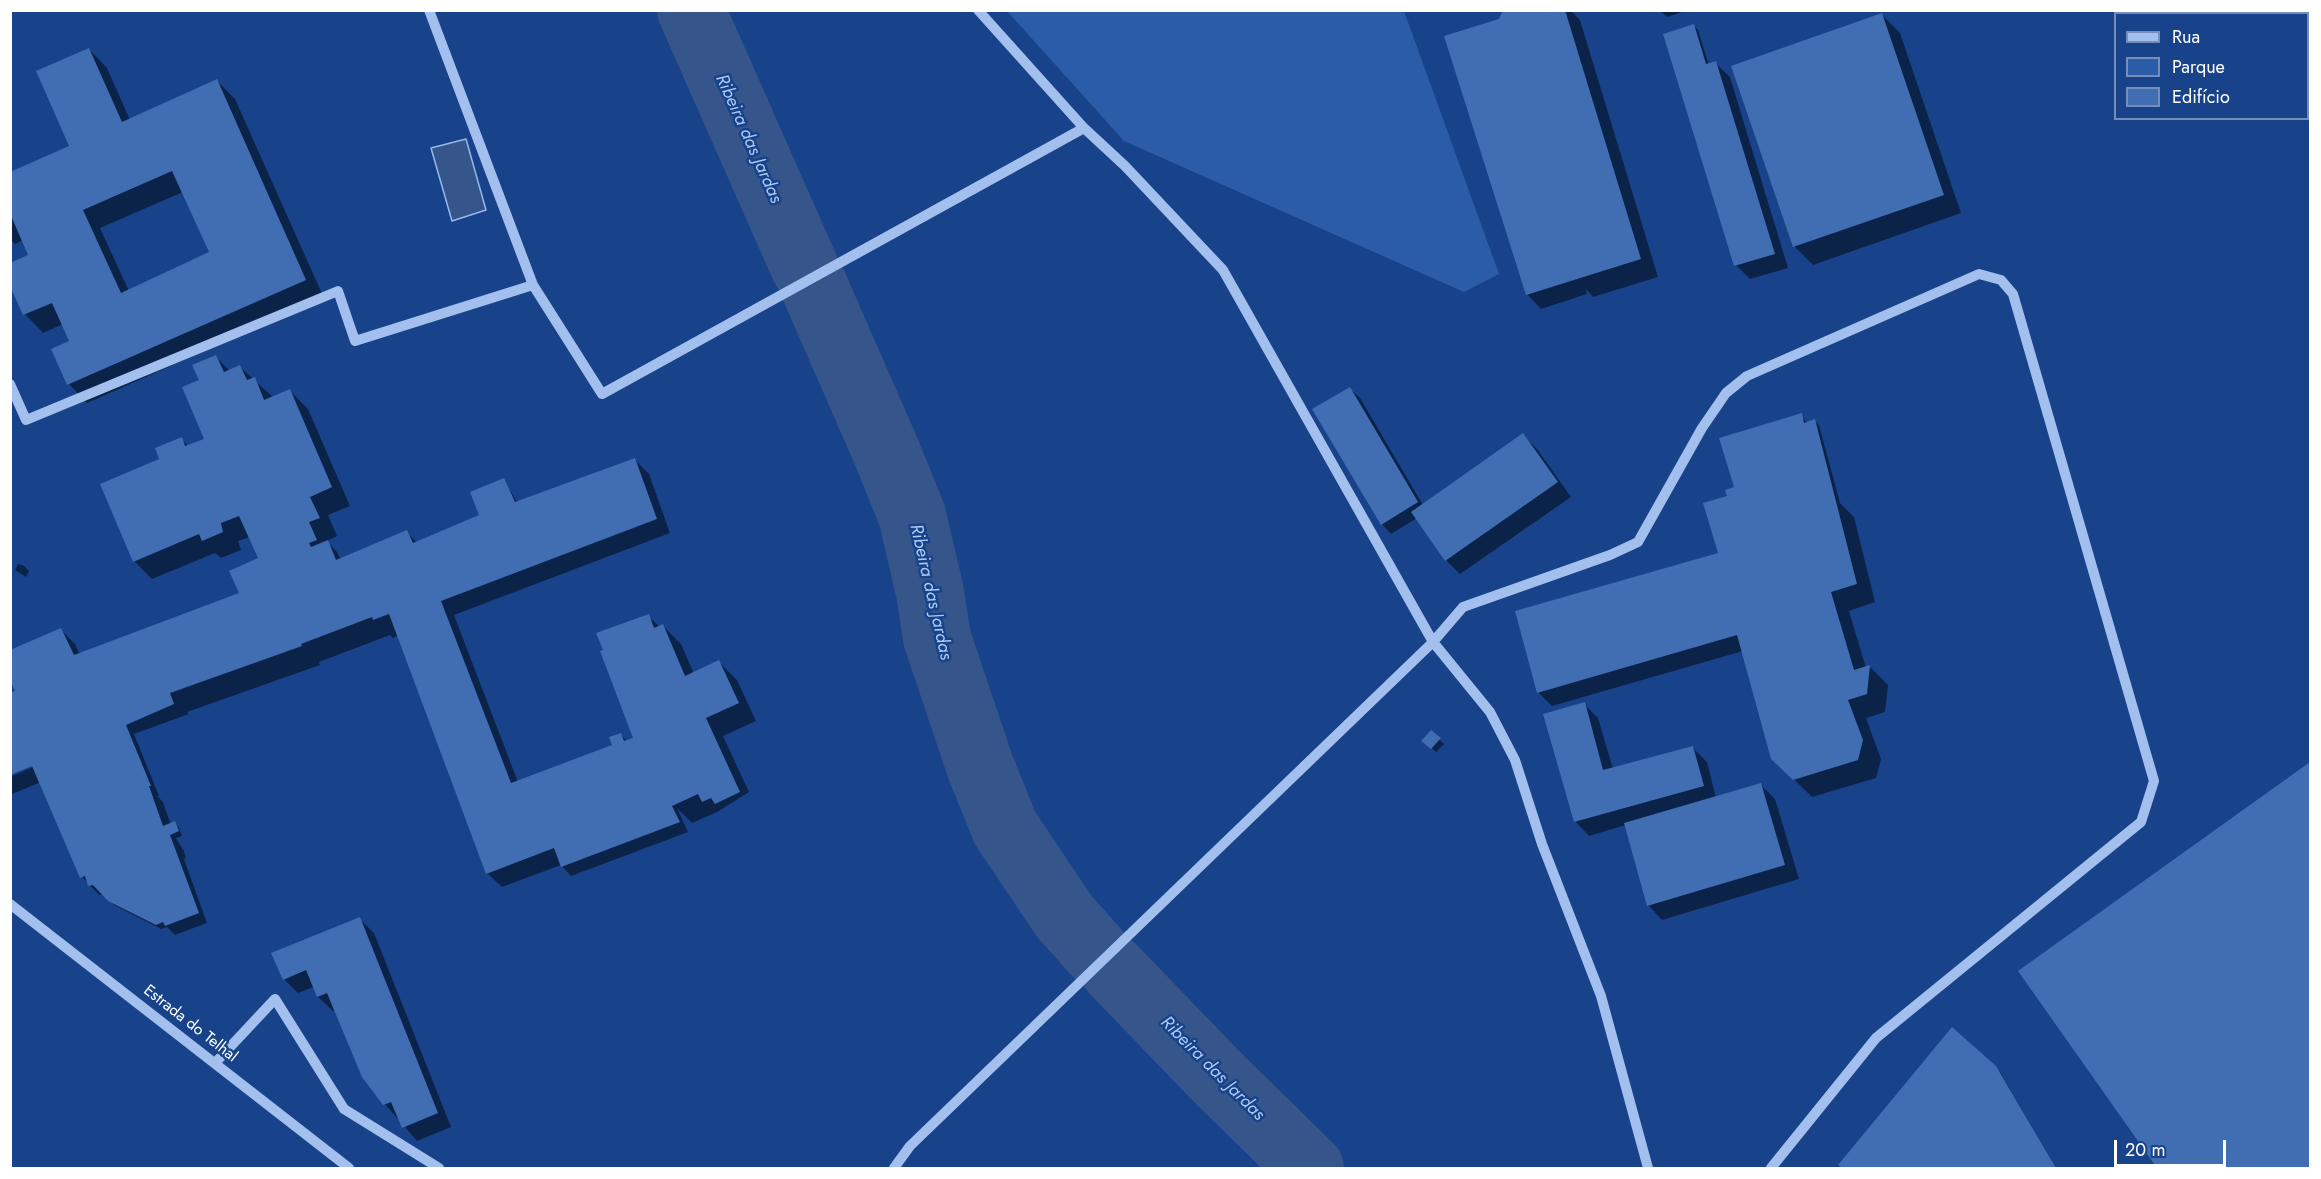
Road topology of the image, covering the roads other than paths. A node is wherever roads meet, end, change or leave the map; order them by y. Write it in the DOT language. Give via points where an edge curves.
graph roads {
  1 [pos="429,10"];
  2 [pos="978,10"];
  3 [pos="1084,128"];
  4 [pos="533,285"];
  5 [pos="10,384"];
  6 [pos="1433,642"];
  7 [pos="10,904"];
  8 [pos="216,1062"];
  9 [pos="349,1168"];
  10 [pos="439,1168"];
  11 [pos="894,1168"];
  12 [pos="1648,1168"];
  13 [pos="1772,1168"];
  1 -- 4 [label="street"];
  2 -- 3 [label="street"];
  3 -- 4 [label="street" via="602,394"];
  3 -- 6 [label="street" via="1223,270"];
  4 -- 5 [label="street" via="355,341 338,291 26,420"];
  6 -- 11 [label="street" via="910,1146"];
  6 -- 12 [label="street" via="1490,712 1515,760 1542,844 1601,996"];
  6 -- 13 [label="street" via="1463,607 1638,542 1702,428 1726,393 1747,376 1979,274 2001,280 2013,294 2154,781 2141,822 1876,1038"];
  7 -- 8 [label="street, Estrada do Telhal"];
  8 -- 9 [label="street, Estrada do Telhal"];
  8 -- 10 [label="street" via="275,999 344,1109"];
}
